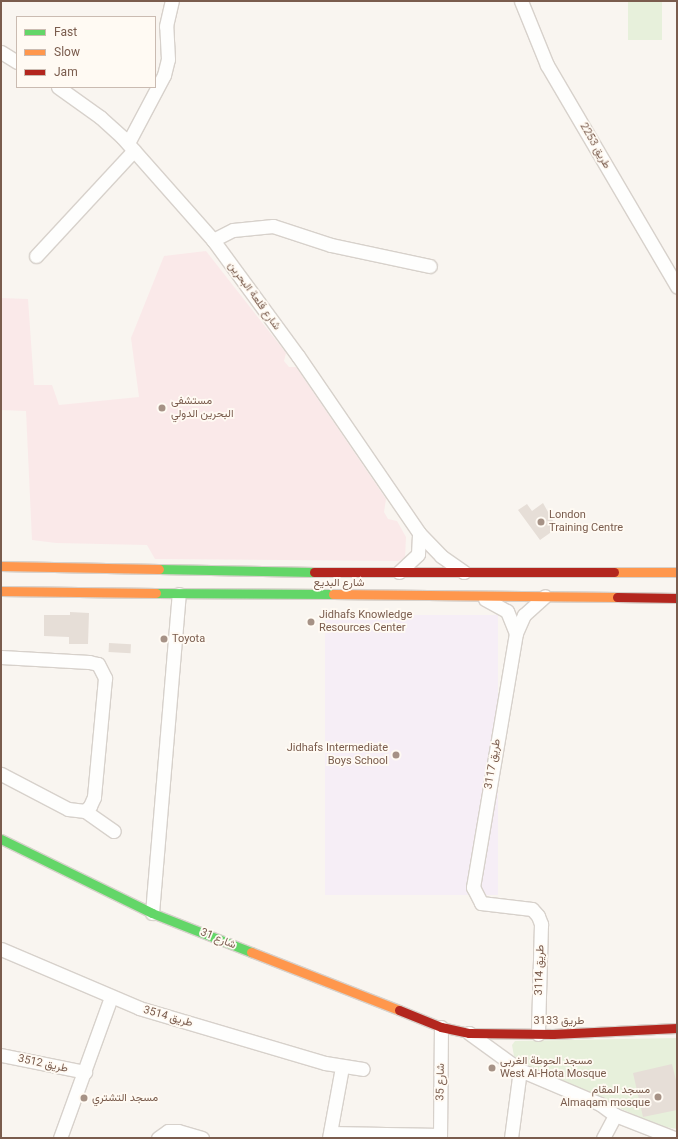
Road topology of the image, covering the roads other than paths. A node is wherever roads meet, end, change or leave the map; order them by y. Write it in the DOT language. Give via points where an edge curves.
graph roads {
  1 [pos="172,1"];
  2 [pos="521,1"];
  3 [pos="1,52"];
  4 [pos="16,61"];
  5 [pos="59,88"];
  6 [pos="131,146"];
  7 [pos="212,240"];
  8 [pos="36,256"];
  9 [pos="430,266"];
  10 [pos="677,287"];
  11 [pos="420,532"];
  12 [pos="1,566"];
  13 [pos="464,572"];
  14 [pos="677,572"];
  15 [pos="398,573"];
  16 [pos="1,591"];
  17 [pos="179,594"];
  18 [pos="546,595"];
  19 [pos="474,596"];
  20 [pos="677,598"];
  21 [pos="516,633"];
  22 [pos="1,657"];
  23 [pos="1,774"];
  24 [pos="85,811"];
  25 [pos="114,831"];
  26 [pos="1,838"];
  27 [pos="532,909"];
  28 [pos="152,913"];
  29 [pos="1,949"];
  30 [pos="111,997"];
  31 [pos="441,1026"];
  32 [pos="677,1028"];
  33 [pos="469,1033"];
  34 [pos="538,1034"];
  35 [pos="1,1055"];
  36 [pos="342,1066"];
  37 [pos="363,1069"];
  38 [pos="520,1070"];
  39 [pos="85,1072"];
  40 [pos="615,1115"];
  41 [pos="330,1136"];
  42 [pos="440,1136"];
  43 [pos="60,1138"];
  44 [pos="158,1138"];
  45 [pos="202,1138"];
  46 [pos="511,1138"];
  47 [pos="603,1138"];
  48 [pos="674,1138"];
  1 -- 6 [label="street" via="166,26 168,59 164,75"];
  2 -- 10 [label="street, طريق 2253" via="547,65"];
  3 -- 4 [label="street"];
  5 -- 6 [label="street, شارع قلعة البحرين" via="100,117"];
  6 -- 7 [label="street, شارع قلعة البحرين"];
  6 -- 8 [label="street"];
  7 -- 9 [label="street" via="233,230 273,226 330,245"];
  7 -- 11 [label="street, شارع قلعة البحرين" via="298,356"];
  11 -- 13 [label="street, شارع قلعة البحرين" via="441,556"];
  11 -- 15 [label="street" via="418,554"];
  12 -- 15 [label="main road, شارع البديع"];
  13 -- 14 [label="main road, شارع البديع"];
  13 -- 15 [label="main road, شارع البديع"];
  16 -- 17 [label="main road, شارع البديع"];
  17 -- 19 [label="main road, شارع البديع"];
  17 -- 28 [label="street"];
  18 -- 19 [label="main road, شارع البديع"];
  18 -- 20 [label="main road, شارع البديع"];
  18 -- 21 [label="street" via="527,611"];
  19 -- 21 [label="street" via="507,611"];
  21 -- 27 [label="street, طريق 3117" via="474,887 481,903"];
  22 -- 24 [label="street" via="89,662 98,664 103,670 94,797"];
  23 -- 24 [label="street" via="68,809"];
  24 -- 25 [label="street"];
  26 -- 28 [label="main road, شارع 31"];
  27 -- 34 [label="street, طريق 3114" via="541,924"];
  28 -- 31 [label="main road, شارع 31"];
  29 -- 30 [label="street, طريق 3514"];
  30 -- 36 [label="street, طريق 3514" via="140,1008"];
  30 -- 39 [label="street, طريق 3512"];
  31 -- 33 [label="main road, طريق 3133"];
  31 -- 42 [label="street, شارع 35"];
  32 -- 34 [label="main road, طريق 3133"];
  33 -- 34 [label="main road, طريق 3133"];
  33 -- 38 [label="street"];
  35 -- 39 [label="street, طريق 3512"];
  36 -- 37 [label="street, طريق 3514"];
  36 -- 41 [label="street"];
  38 -- 40 [label="street" via="600,1104"];
  38 -- 46 [label="street"];
  39 -- 43 [label="street, طريق 3512"];
  40 -- 47 [label="street"];
  40 -- 48 [label="street"];
  41 -- 42 [label="street"];
  44 -- 45 [label="street" via="168,1132"];
}
